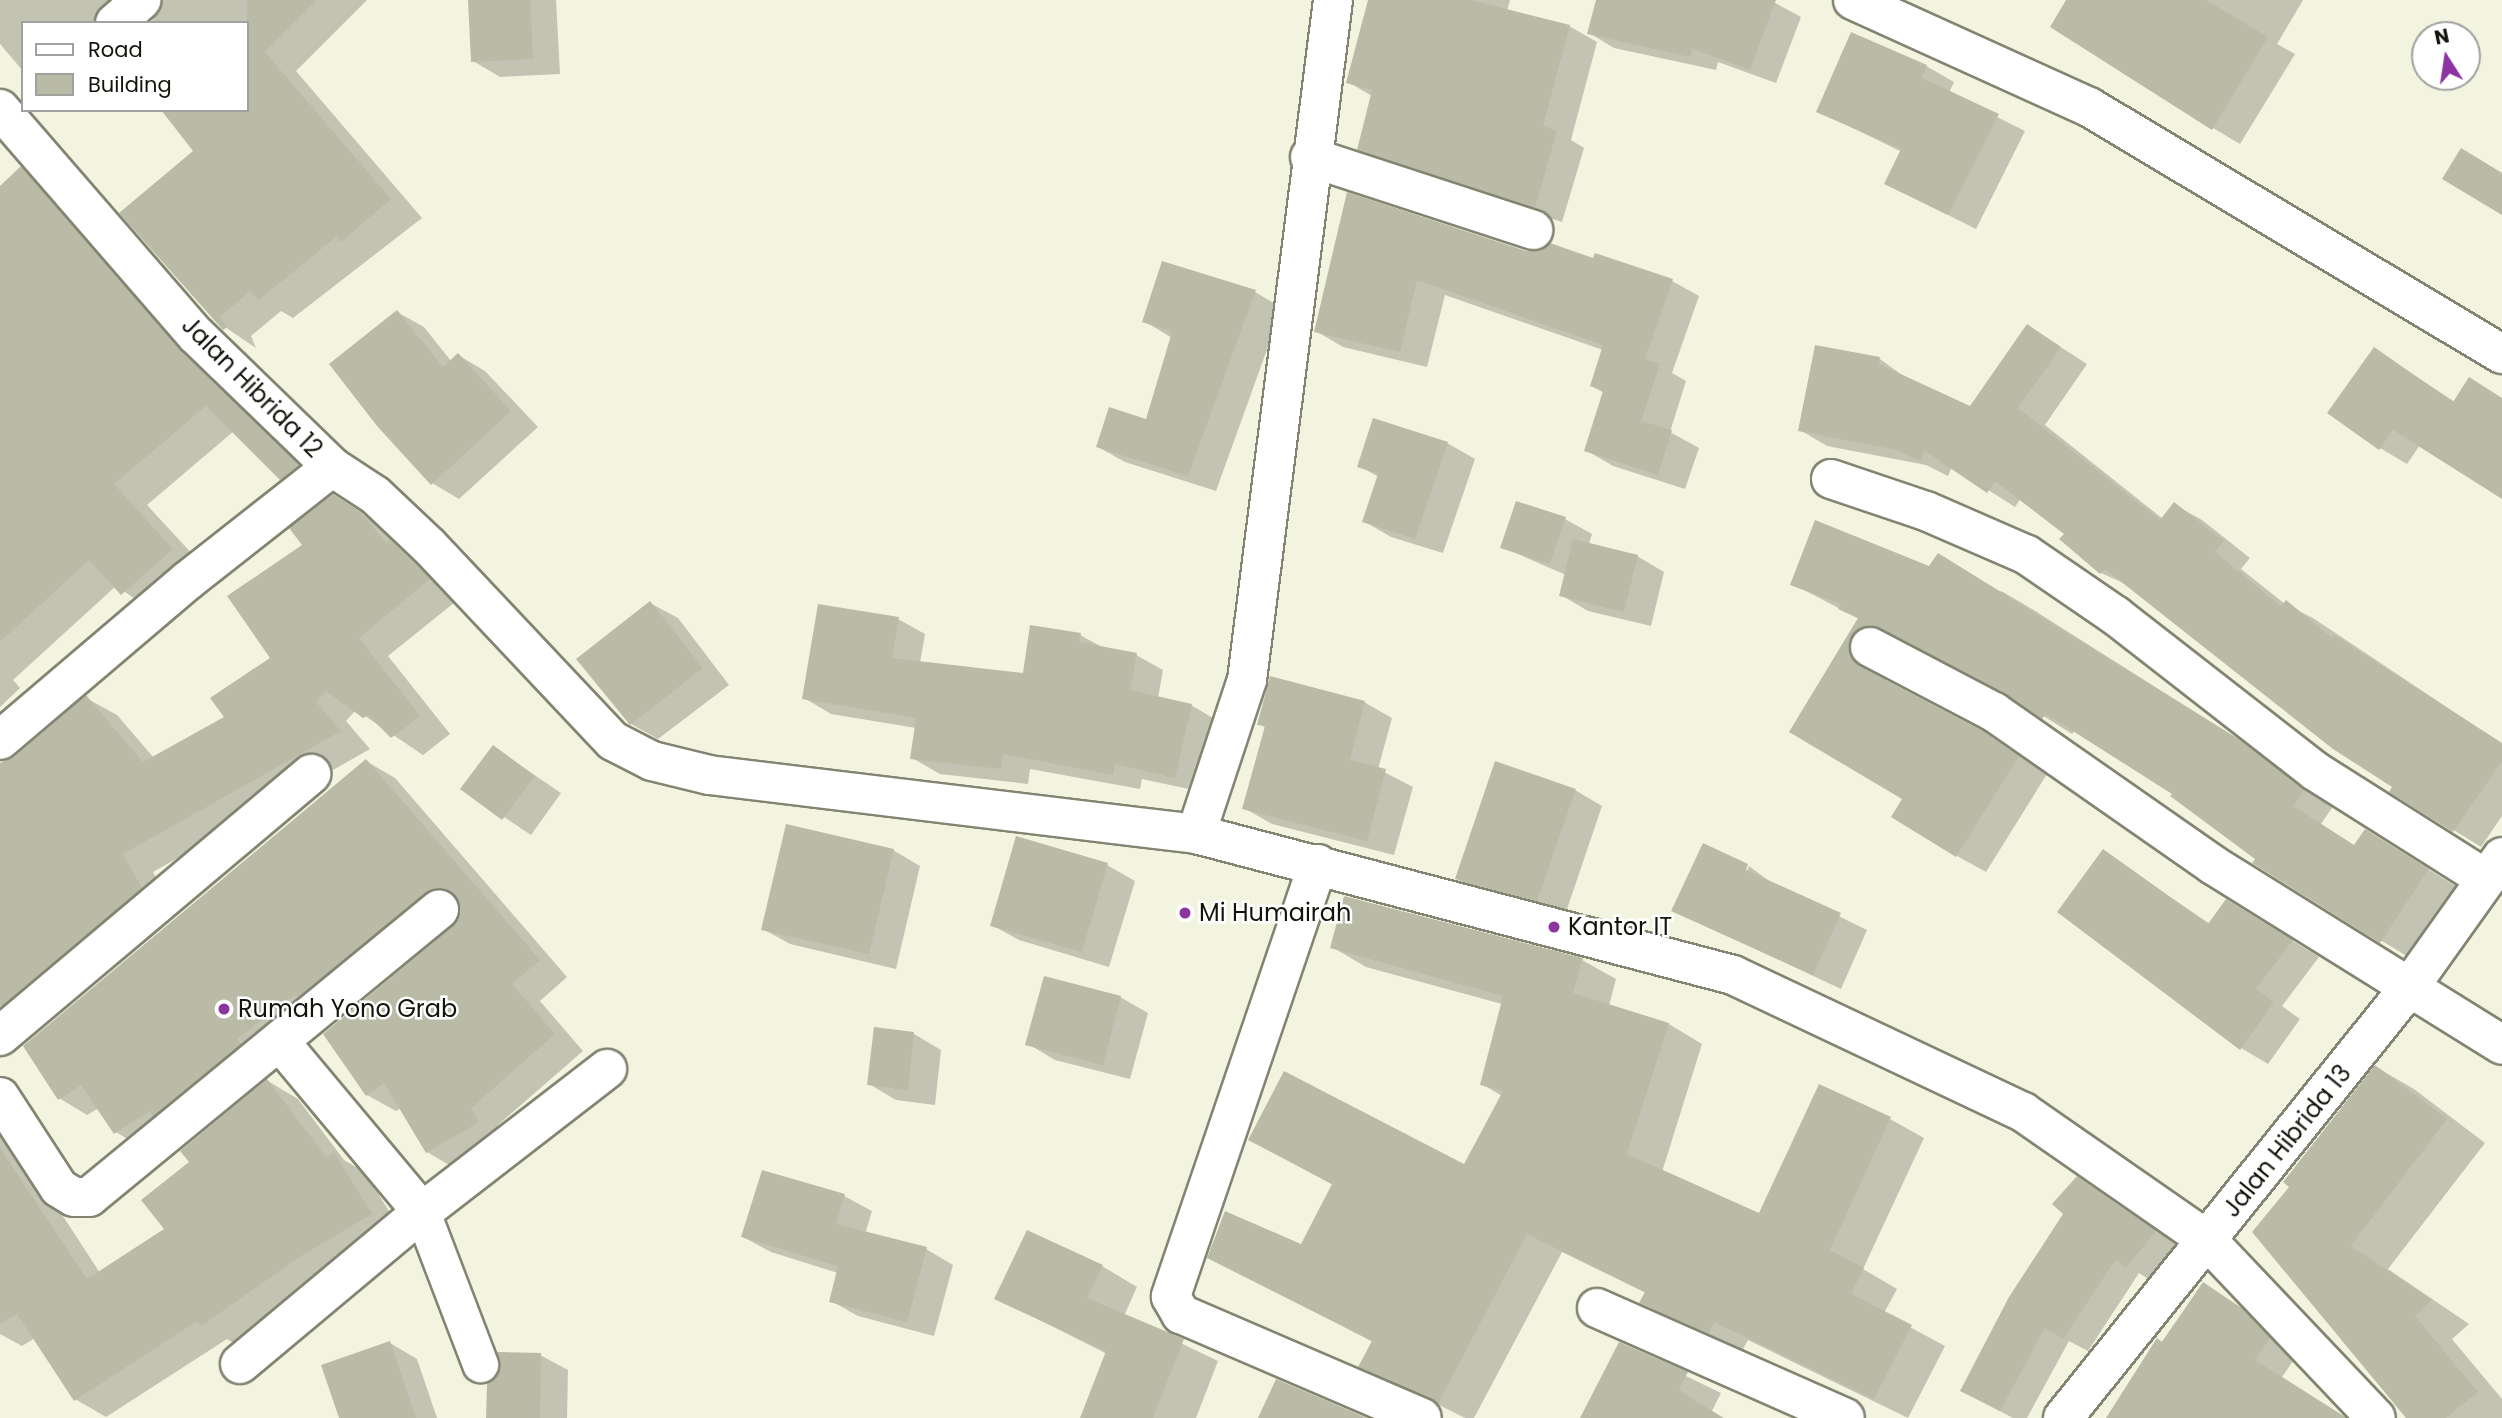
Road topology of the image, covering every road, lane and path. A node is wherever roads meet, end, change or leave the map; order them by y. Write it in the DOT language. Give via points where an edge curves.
graph roads {
  1 [pos="141,0"];
  2 [pos="1333,0"];
  3 [pos="1853,0"];
  4 [pos="117,21"];
  5 [pos="8,114"];
  6 [pos="1310,157"];
  7 [pos="1533,230"];
  8 [pos="2502,354"];
  9 [pos="332,467"];
  10 [pos="1830,479"];
  11 [pos="1870,647"];
  12 [pos="0,740"];
  13 [pos="311,774"];
  14 [pos="1196,834"];
  15 [pos="1318,864"];
  16 [pos="2493,868"];
  17 [pos="439,910"];
  18 [pos="2408,989"];
  19 [pos="0,1037"];
  20 [pos="280,1042"];
  21 [pos="2502,1045"];
  22 [pos="607,1069"];
  23 [pos="0,1097"];
  24 [pos="422,1212"];
  25 [pos="2207,1240"];
  26 [pos="1597,1308"];
  27 [pos="240,1364"];
  28 [pos="480,1364"];
  29 [pos="1422,1418"];
  30 [pos="1844,1418"];
  31 [pos="2063,1418"];
  32 [pos="2376,1418"];
  1 -- 4 [label="street"];
  2 -- 6 [label="street"];
  3 -- 8 [label="street" via="2089,107"];
  5 -- 9 [label="street, Jalan Hibrida 12" via="196,335"];
  6 -- 7 [label="street"];
  6 -- 14 [label="street" via="1247,680"];
  9 -- 12 [label="street, Jalan Hibrida 12" via="187,581"];
  9 -- 14 [label="street" via="374,495 429,546 613,741 652,761 709,775"];
  10 -- 16 [label="street" via="1926,511 2028,555 2116,616 2315,772"];
  11 -- 18 [label="street" via="1994,712 2213,865"];
  13 -- 19 [label="street"];
  14 -- 15 [label="street"];
  15 -- 25 [label="street" via="1733,975 2023,1112"];
  15 -- 29 [label="street" via="1171,1297 1181,1314"];
  16 -- 18 [label="street, Jalan Hibrida 13"];
  17 -- 20 [label="street"];
  18 -- 21 [label="street"];
  18 -- 25 [label="street, Jalan Hibrida 13"];
  20 -- 23 [label="street" via="89,1197 74,1197 59,1188"];
  20 -- 24 [label="street"];
  22 -- 24 [label="street"];
  24 -- 27 [label="street"];
  24 -- 28 [label="street"];
  25 -- 31 [label="street, Jalan Hibrida 13"];
  25 -- 32 [label="street"];
  26 -- 30 [label="street"];
}
